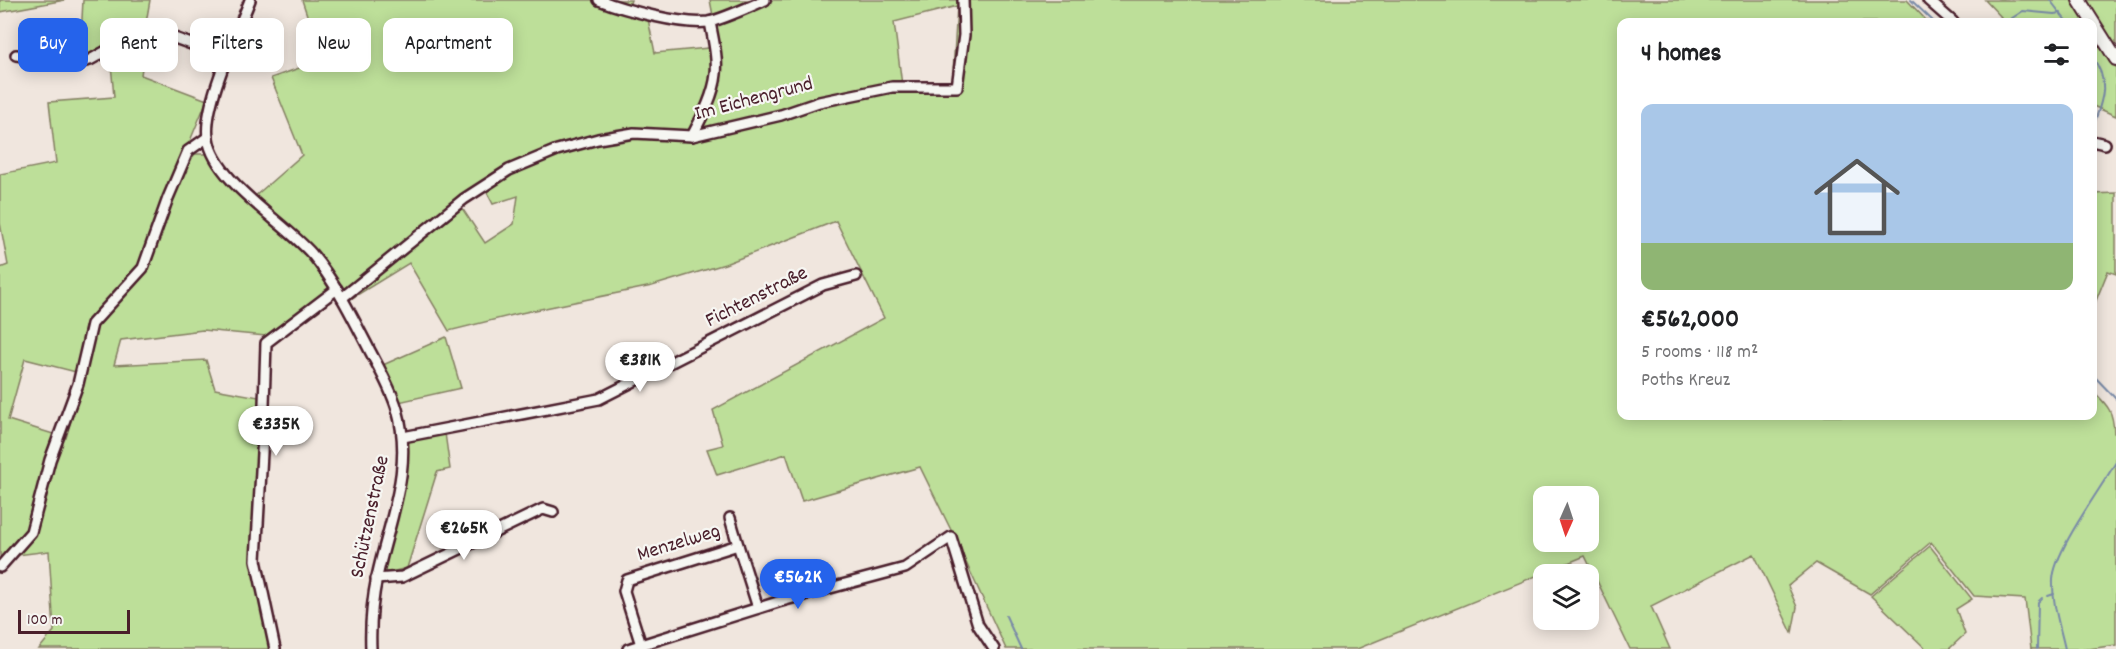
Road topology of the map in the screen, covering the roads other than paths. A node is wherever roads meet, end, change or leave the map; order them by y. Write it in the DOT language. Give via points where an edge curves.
graph roads {
  1 [pos="249,0"];
  2 [pos="599,0"];
  3 [pos="765,0"];
  4 [pos="963,0"];
  5 [pos="1928,0"];
  6 [pos="2079,0"];
  7 [pos="242,18"];
  8 [pos="1948,18"];
  9 [pos="2090,18"];
  10 [pos="710,22"];
  11 [pos="2097,29"];
  12 [pos="190,43"];
  13 [pos="16,55"];
  14 [pos="2116,59"];
  15 [pos="222,72"];
  16 [pos="693,136"];
  17 [pos="208,137"];
  18 [pos="2097,142"];
  19 [pos="2105,144"];
  20 [pos="856,276"];
  21 [pos="337,289"];
  22 [pos="342,298"];
  23 [pos="403,436"];
  24 [pos="553,512"];
  25 [pos="730,518"];
  26 [pos="738,544"];
  27 [pos="0,567"];
  28 [pos="376,579"];
  29 [pos="758,608"];
  30 [pos="641,645"];
  31 [pos="275,649"];
  32 [pos="371,649"];
  33 [pos="628,649"];
  34 [pos="994,649"];
  1 -- 7 [label="street"];
  2 -- 10 [label="street" via="627,10"];
  3 -- 10 [label="street"];
  4 -- 16 [label="street, Im Eichengrund" via="964,35 957,87 892,87"];
  5 -- 8 [label="street"];
  6 -- 9 [label="main road"];
  10 -- 16 [label="street" via="716,76"];
  11 -- 14 [label="main road"];
  12 -- 13 [label="street" via="147,28 78,63"];
  15 -- 17 [label="street" via="210,106"];
  16 -- 22 [label="street, Im Eichengrund" via="634,133 598,139 557,150 509,170 464,199"];
  17 -- 21 [label="street, Schützenstraße" via="227,177 303,244"];
  17 -- 27 [label="street" via="188,151 143,268 92,324 78,384 50,460 31,532"];
  18 -- 19 [label="street"];
  20 -- 23 [label="street, Fichtenstraße" via="823,285 599,399"];
  21 -- 22 [label="street, Schützenstraße"];
  21 -- 31 [label="street" via="266,343 256,560"];
  22 -- 23 [label="street, Schützenstraße" via="387,384"];
  23 -- 28 [label="street, Schützenstraße" via="402,478"];
  24 -- 28 [label="street" via="543,508 402,577"];
  25 -- 26 [label="street, Menzelweg"];
  26 -- 29 [label="street, Menzelweg"];
  26 -- 30 [label="street, Menzelweg" via="627,580 624,591"];
  28 -- 32 [label="street, Schützenstraße" via="370,615"];
  29 -- 30 [label="street"];
  29 -- 34 [label="street" via="905,568 951,537 978,625"];
  30 -- 33 [label="street"];
}
